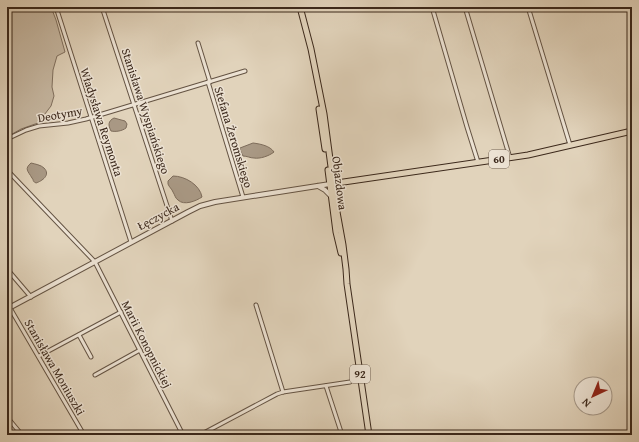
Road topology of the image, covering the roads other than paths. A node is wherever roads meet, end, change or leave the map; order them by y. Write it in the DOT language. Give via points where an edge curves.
graph roads {
  1 [pos="56,7"];
  2 [pos="102,7"];
  3 [pos="300,7"];
  4 [pos="432,7"];
  5 [pos="465,7"];
  6 [pos="528,7"];
  7 [pos="198,43"];
  8 [pos="244,70"];
  9 [pos="209,82"];
  10 [pos="134,104"];
  11 [pos="91,117"];
  12 [pos="632,131"];
  13 [pos="7,139"];
  14 [pos="570,146"];
  15 [pos="510,158"];
  16 [pos="478,162"];
  17 [pos="7,170"];
  18 [pos="332,184"];
  19 [pos="317,186"];
  20 [pos="243,197"];
  21 [pos="332,197"];
  22 [pos="172,220"];
  23 [pos="131,242"];
  24 [pos="95,262"];
  25 [pos="7,269"];
  26 [pos="346,280"];
  27 [pos="30,297"];
  28 [pos="256,305"];
  29 [pos="8,309"];
  30 [pos="121,312"];
  31 [pos="79,334"];
  32 [pos="140,350"];
  33 [pos="39,356"];
  34 [pos="91,356"];
  35 [pos="95,375"];
  36 [pos="350,382"];
  37 [pos="326,386"];
  38 [pos="283,392"];
  39 [pos="7,417"];
  40 [pos="22,435"];
  41 [pos="84,435"];
  42 [pos="184,435"];
  43 [pos="200,435"];
  44 [pos="342,435"];
  45 [pos="369,435"];
  1 -- 11 [label="street, Władysława Reymonta"];
  2 -- 10 [label="street, Stanisława Wyspiańskiego"];
  3 -- 18 [label="main road, Objazdowa" via="318,88 322,130"];
  4 -- 16 [label="street"];
  5 -- 15 [label="street"];
  6 -- 14 [label="street"];
  7 -- 9 [label="street"];
  8 -- 9 [label="street, Deotymy"];
  9 -- 10 [label="street, Deotymy"];
  9 -- 20 [label="street, Stefana Żeromskiego"];
  10 -- 11 [label="street, Deotymy"];
  10 -- 22 [label="street, Stanisława Wyspiańskiego"];
  11 -- 13 [label="street, Deotymy" via="39,126"];
  11 -- 23 [label="street, Władysława Reymonta"];
  12 -- 14 [label="main road, 60"];
  14 -- 15 [label="main road, 60"];
  15 -- 16 [label="main road, 60"];
  16 -- 18 [label="main road, 60"];
  17 -- 24 [label="street, Marii Konopnickiej"];
  18 -- 19 [label="street, Łęczycka"];
  18 -- 21 [label="main road, Objazdowa / 92"];
  18 -- 26 [label="main road, Objazdowa / 92" via="344,252"];
  19 -- 20 [label="street, Łęczycka"];
  19 -- 21 [label="street"];
  20 -- 22 [label="street, Łęczycka" via="200,206"];
  21 -- 26 [label="main road, Objazdowa / 92"];
  22 -- 23 [label="street, Łęczycka"];
  23 -- 24 [label="street, Łęczycka"];
  24 -- 27 [label="street, Łęczycka"];
  24 -- 30 [label="street, Marii Konopnickiej"];
  25 -- 27 [label="street"];
  26 -- 45 [label="main road, Objazdowa / 92"];
  27 -- 29 [label="street, Łęczycka"];
  28 -- 38 [label="street"];
  29 -- 33 [label="street, Stanisława Moniuszki"];
  30 -- 31 [label="street"];
  30 -- 32 [label="street, Marii Konopnickiej"];
  31 -- 33 [label="street"];
  31 -- 34 [label="street"];
  32 -- 35 [label="street"];
  32 -- 42 [label="street, Marii Konopnickiej"];
  33 -- 41 [label="street, Stanisława Moniuszki"];
  36 -- 37 [label="street"];
  37 -- 38 [label="street"];
  37 -- 44 [label="street"];
  38 -- 43 [label="street"];
  39 -- 40 [label="street"];
}
